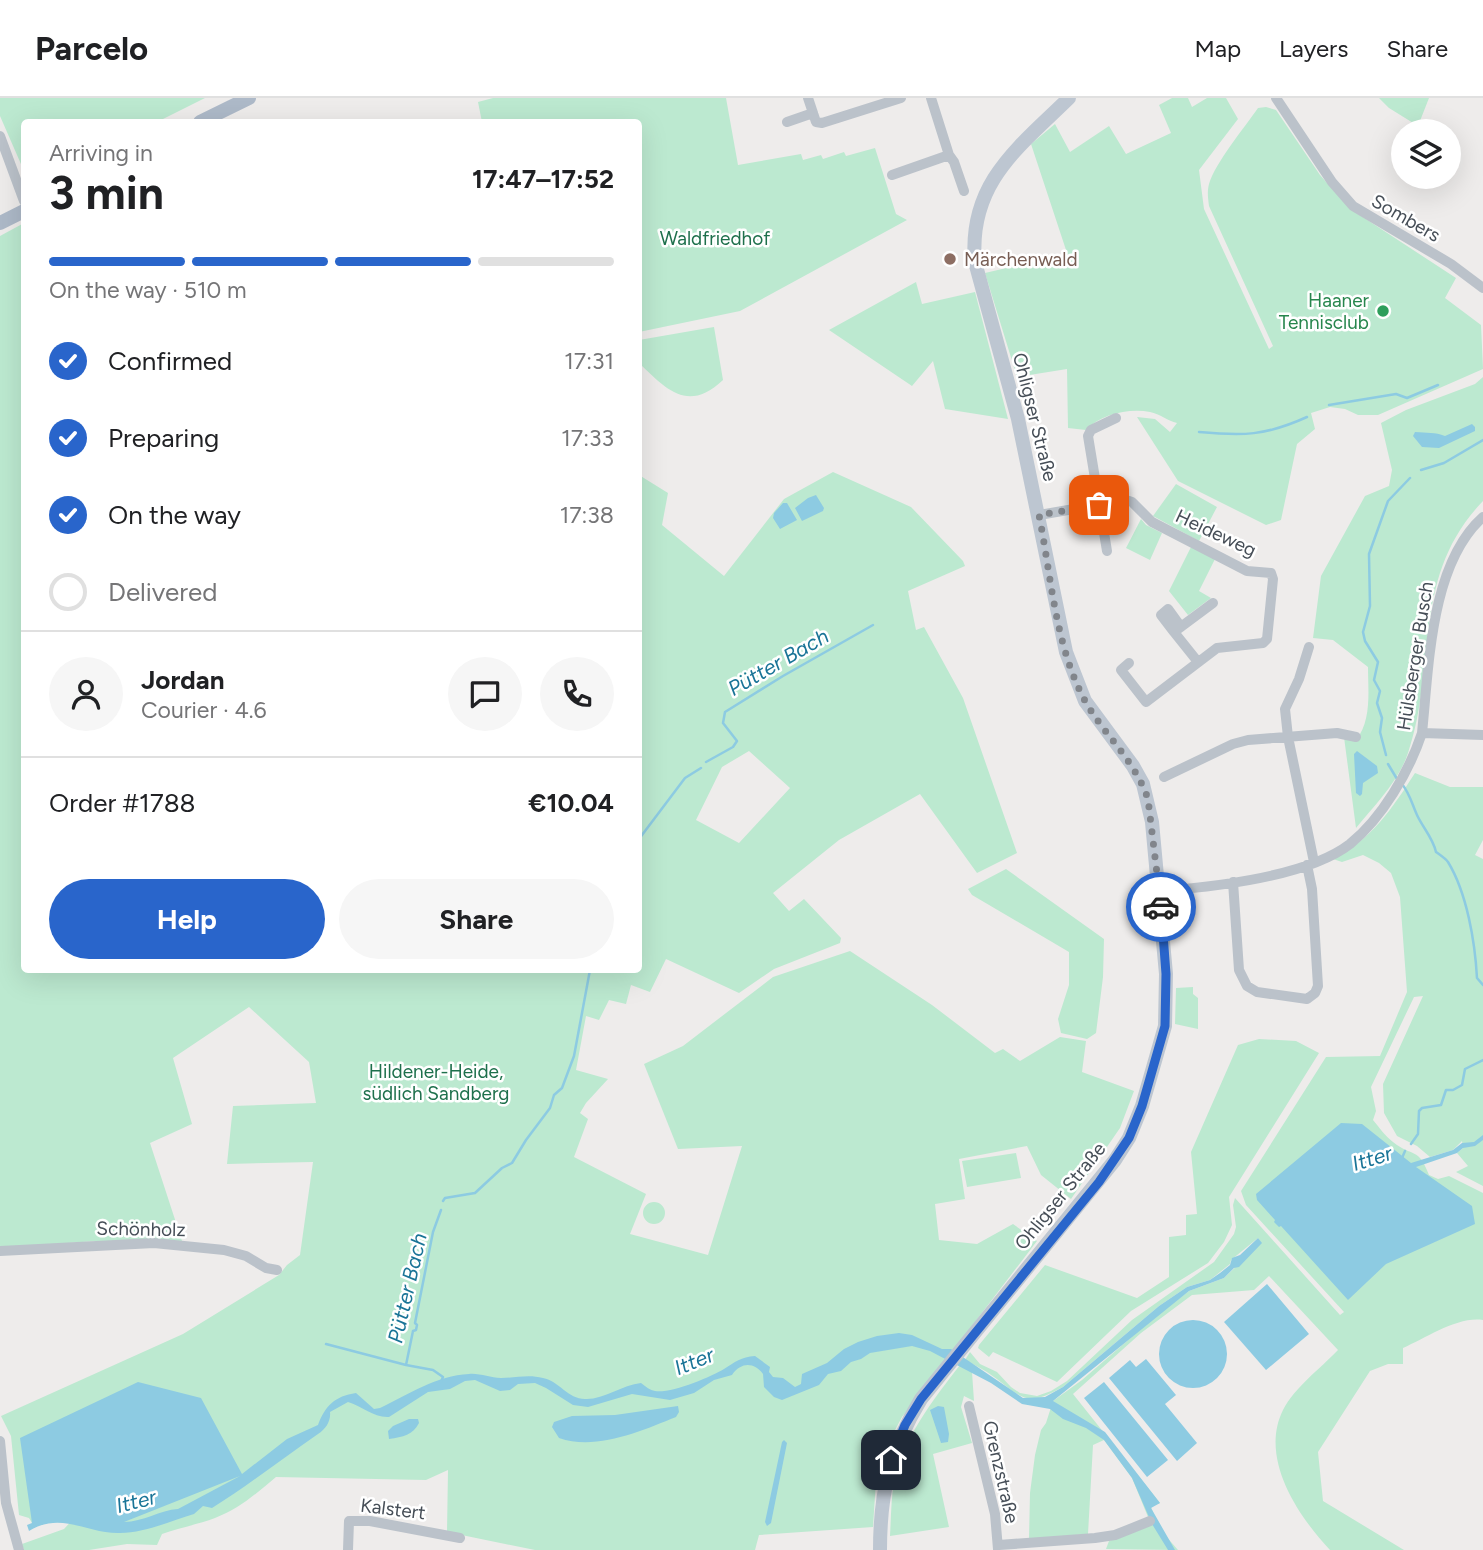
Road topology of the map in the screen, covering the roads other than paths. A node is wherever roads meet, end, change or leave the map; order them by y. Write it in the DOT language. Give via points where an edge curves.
graph roads {
  1 [pos="248,98"];
  2 [pos="808,98"];
  3 [pos="901,98"];
  4 [pos="931,98"];
  5 [pos="1069,98"];
  6 [pos="1276,98"];
  7 [pos="813,113"];
  8 [pos="206,119"];
  9 [pos="787,122"];
  10 [pos="0,136"];
  11 [pos="949,155"];
  12 [pos="892,175"];
  13 [pos="964,191"];
  14 [pos="21,193"];
  15 [pos="21,212"];
  16 [pos="0,223"];
  17 [pos="1483,288"];
  18 [pos="1116,418"];
  19 [pos="1099,505"];
  20 [pos="1039,515"];
  21 [pos="1483,517"];
  22 [pos="1107,551"];
  23 [pos="1213,603"];
  24 [pos="1309,647"];
  25 [pos="1199,662"];
  26 [pos="1129,663"];
  27 [pos="1422,733"];
  28 [pos="1483,735"];
  29 [pos="1288,737"];
  30 [pos="1356,737"];
  31 [pos="1164,777"];
  32 [pos="1310,863"];
  33 [pos="1233,882"];
  34 [pos="1160,891"];
  35 [pos="0,1251"];
  36 [pos="277,1270"];
  37 [pos="969,1406"];
  38 [pos="0,1441"];
  39 [pos="1150,1521"];
  40 [pos="460,1538"];
  41 [pos="998,1548"];
  42 [pos="19,1550"];
  43 [pos="348,1550"];
  44 [pos="880,1550"];
  1 -- 8 [label="main road"];
  2 -- 7 [label="street"];
  3 -- 7 [label="street" via="822,123 816,122"];
  4 -- 11 [label="street"];
  5 -- 20 [label="main road, Ohligser Straße" via="1001,166 985,196 975,233 977,274 1018,419"];
  6 -- 17 [label="street, Sombers" via="1353,206"];
  7 -- 9 [label="street"];
  10 -- 14 [label="street"];
  11 -- 12 [label="street"];
  11 -- 13 [label="street"];
  15 -- 16 [label="main road"];
  18 -- 19 [label="street" via="1088,436"];
  19 -- 20 [label="street, Heideweg"];
  19 -- 22 [label="street"];
  19 -- 25 [label="street, Heideweg" via="1132,502 1152,522 1247,571 1271,573 1267,639 1217,648"];
  20 -- 34 [label="main road, Ohligser Straße" via="1060,627 1075,678 1085,701 1133,766 1148,799"];
  21 -- 27 [label="street, Hülsberger Busch" via="1449,564 1440,595"];
  23 -- 25 [label="street" via="1178,629"];
  24 -- 29 [label="street" via="1287,702"];
  25 -- 26 [label="street, Heideweg" via="1146,702 1121,670"];
  27 -- 28 [label="street"];
  27 -- 32 [label="street, Hülsberger Busch" via="1394,792 1351,843"];
  29 -- 30 [label="street" via="1337,733"];
  29 -- 31 [label="street" via="1233,744"];
  29 -- 32 [label="street"];
  32 -- 33 [label="street, Hülsberger Busch" via="1268,877"];
  32 -- 33 [label="street" via="1318,986 1307,999 1257,992 1247,986 1239,970"];
  33 -- 34 [label="street, Hülsberger Busch"];
  34 -- 44 [label="main road, Ohligser Straße" via="1165,1026 1129,1138 905,1425 883,1493"];
  35 -- 36 [label="street, Schönholz" via="154,1243 224,1250"];
  37 -- 41 [label="street, Grenzstraße" via="995,1514"];
  38 -- 42 [label="street" via="6,1503"];
  39 -- 41 [label="street, Grenzstraße" via="1115,1535"];
  40 -- 43 [label="street, Kalstert" via="349,1521"];
}
